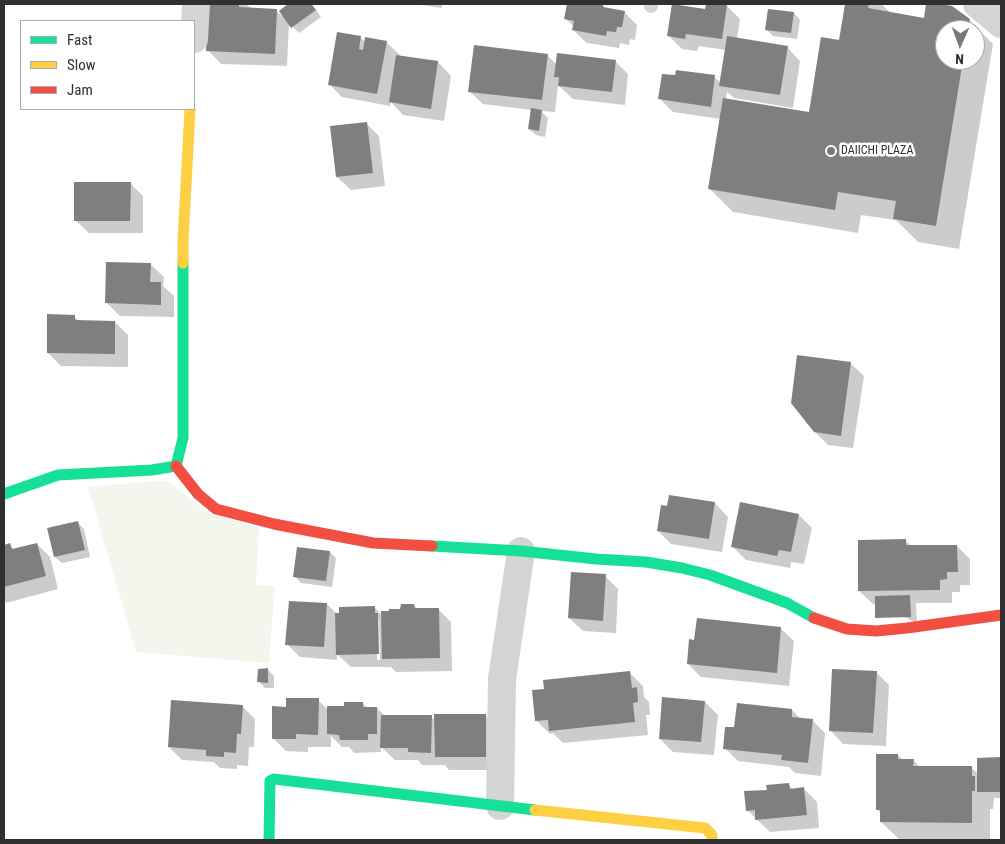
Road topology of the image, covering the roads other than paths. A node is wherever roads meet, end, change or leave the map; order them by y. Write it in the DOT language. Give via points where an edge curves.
graph roads {
  1 [pos="196,4"];
  2 [pos="977,4"];
  3 [pos="195,22"];
  4 [pos="1001,24"];
  5 [pos="190,110"];
  6 [pos="176,466"];
  7 [pos="4,494"];
  8 [pos="521,551"];
  9 [pos="1001,615"];
  10 [pos="500,806"];
  11 [pos="269,840"];
  12 [pos="712,840"];
  1 -- 3 [label="street"];
  2 -- 4 [label="street"];
  5 -- 6 [label="street" via="183,242 183,438"];
  6 -- 7 [label="street" via="58,475"];
  6 -- 8 [label="street" via="198,494 216,509 274,524 373,544"];
  8 -- 9 [label="street" via="682,568 787,603 817,620 847,628 876,631"];
  8 -- 10 [label="street" via="502,679"];
  10 -- 11 [label="street" via="274,779 270,781"];
  10 -- 12 [label="street" via="705,828 712,835"];
}
